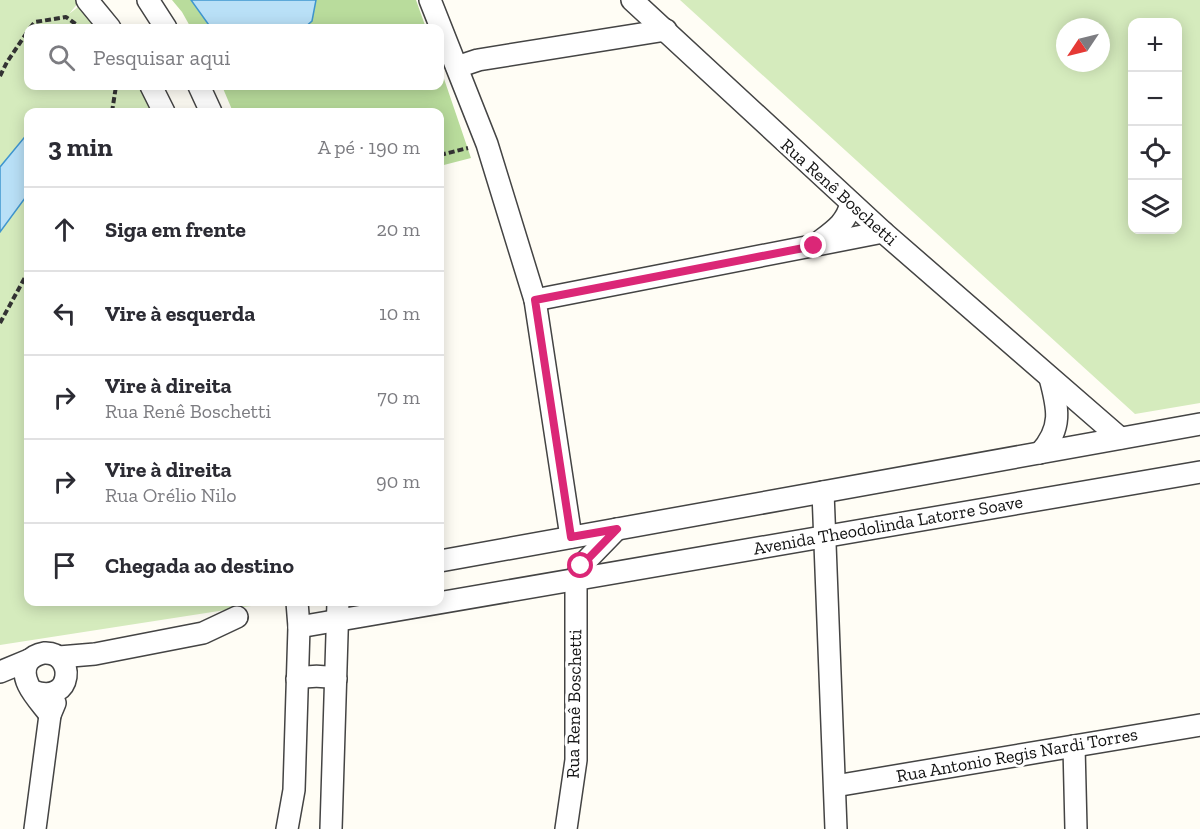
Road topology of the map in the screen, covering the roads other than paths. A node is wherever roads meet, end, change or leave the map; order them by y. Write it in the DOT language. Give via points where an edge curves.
graph roads {
  1 [pos="87,0"];
  2 [pos="148,0"];
  3 [pos="430,0"];
  4 [pos="633,1"];
  5 [pos="107,24"];
  6 [pos="163,24"];
  7 [pos="440,24"];
  8 [pos="666,30"];
  9 [pos="444,35"];
  10 [pos="614,38"];
  11 [pos="457,67"];
  12 [pos="153,90"];
  13 [pos="201,90"];
  14 [pos="162,108"];
  15 [pos="209,108"];
  16 [pos="851,203"];
  17 [pos="882,232"];
  18 [pos="814,246"];
  19 [pos="535,300"];
  20 [pos="1050,378"];
  21 [pos="1200,424"];
  22 [pos="1120,438"];
  23 [pos="1040,453"];
  24 [pos="1200,472"];
  25 [pos="823,492"];
  26 [pos="617,529"];
  27 [pos="825,536"];
  28 [pos="571,537"];
  29 [pos="533,544"];
  30 [pos="444,560"];
  31 [pos="444,573"];
  32 [pos="576,579"];
  33 [pos="444,598"];
  34 [pos="297,606"];
  35 [pos="378,607"];
  36 [pos="338,611"];
  37 [pos="237,617"];
  38 [pos="299,627"];
  39 [pos="29,660"];
  40 [pos="0,672"];
  41 [pos="63,673"];
  42 [pos="297,679"];
  43 [pos="336,679"];
  44 [pos="30,687"];
  45 [pos="50,715"];
  46 [pos="1200,725"];
  47 [pos="1074,746"];
  48 [pos="835,786"];
  49 [pos="34,829"];
  50 [pos="287,829"];
  51 [pos="331,829"];
  52 [pos="566,829"];
  53 [pos="836,829"];
  54 [pos="1076,829"];
  1 -- 5 [label="street"];
  2 -- 6 [label="street"];
  3 -- 7 [label="street"];
  4 -- 8 [label="street, Rua Renê Boschetti"];
  4 -- 10 [label="street" via="633,19"];
  8 -- 10 [label="street"];
  8 -- 16 [label="street, Rua Renê Boschetti"];
  9 -- 11 [label="street"];
  10 -- 11 [label="street" via="478,60"];
  11 -- 19 [label="street" via="487,144"];
  12 -- 14 [label="street"];
  13 -- 15 [label="street"];
  16 -- 17 [label="street, Rua Renê Boschetti"];
  16 -- 18 [label="street" via="843,222"];
  17 -- 18 [label="street"];
  17 -- 20 [label="street, Rua Renê Boschetti"];
  18 -- 19 [label="street"];
  19 -- 28 [label="street"];
  20 -- 22 [label="street, Rua Renê Boschetti"];
  20 -- 23 [label="street" via="1057,403 1057,424"];
  21 -- 22 [label="street"];
  22 -- 23 [label="street"];
  23 -- 25 [label="street"];
  24 -- 27 [label="street, Avenida Theodolinda Latorre Soave"];
  25 -- 26 [label="street"];
  25 -- 27 [label="street"];
  26 -- 28 [label="street"];
  26 -- 32 [label="street" via="581,566"];
  27 -- 32 [label="street, Avenida Theodolinda Latorre Soave"];
  27 -- 48 [label="street"];
  28 -- 29 [label="street"];
  29 -- 30 [label="street"];
  29 -- 31 [label="street" via="496,564"];
  32 -- 33 [label="street, Avenida Theodolinda Latorre Soave"];
  32 -- 52 [label="street, Rua Renê Boschetti" via="576,760"];
  34 -- 38 [label="street"];
  35 -- 36 [label="street, Avenida Theodolinda Latorre Soave"];
  36 -- 38 [label="street, Avenida Theodolinda Latorre Soave"];
  36 -- 43 [label="street"];
  37 -- 41 [label="street" via="203,633 95,654"];
  38 -- 42 [label="street"];
  39 -- 40 [label="street"];
  39 -- 41 [label="street" via="50,653"];
  39 -- 44 [label="street" via="25,671"];
  40 -- 44 [label="street"];
  41 -- 44 [label="street" via="55,693 44,695"];
  41 -- 45 [label="street"];
  42 -- 43 [label="street" via="322,675"];
  42 -- 50 [label="street" via="294,790"];
  43 -- 51 [label="street"];
  44 -- 45 [label="street"];
  45 -- 49 [label="street"];
  46 -- 47 [label="street, Rua Antonio Regis Nardi Torres"];
  47 -- 48 [label="street, Rua Antonio Regis Nardi Torres"];
  47 -- 54 [label="street"];
  48 -- 53 [label="street"];
}
